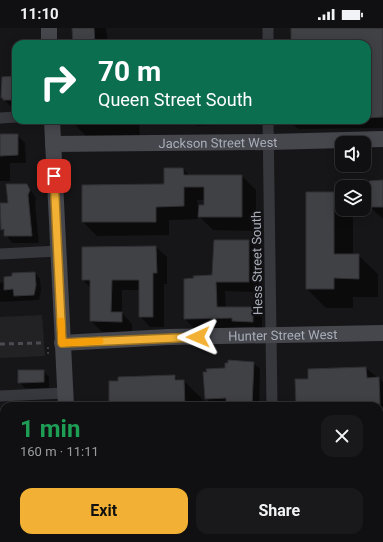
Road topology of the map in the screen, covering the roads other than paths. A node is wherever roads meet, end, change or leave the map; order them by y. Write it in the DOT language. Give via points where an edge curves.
graph roads {
  1 [pos="49,28"];
  2 [pos="268,28"];
  3 [pos="50,40"];
  4 [pos="268,40"];
  5 [pos="12,117"];
  6 [pos="0,118"];
  7 [pos="52,124"];
  8 [pos="268,124"];
  9 [pos="383,139"];
  10 [pos="269,142"];
  11 [pos="53,144"];
  12 [pos="58,251"];
  13 [pos="0,254"];
  14 [pos="383,333"];
  15 [pos="272,337"];
  16 [pos="62,343"];
  17 [pos="0,396"];
  18 [pos="66,400"];
  19 [pos="272,402"];
  1 -- 3 [label="street"];
  2 -- 4 [label="street"];
  5 -- 6 [label="street"];
  7 -- 11 [label="street"];
  8 -- 10 [label="street, Hess Street South"];
  9 -- 10 [label="street, Jackson Street West"];
  10 -- 11 [label="street, Jackson Street West"];
  10 -- 15 [label="street, Hess Street South"];
  11 -- 12 [label="street"];
  12 -- 13 [label="street"];
  12 -- 16 [label="street"];
  14 -- 15 [label="street, Hunter Street West"];
  15 -- 16 [label="street, Hunter Street West" via="168,337"];
  15 -- 19 [label="street, Hess Street South"];
  16 -- 18 [label="street"];
  17 -- 18 [label="street"];
}
